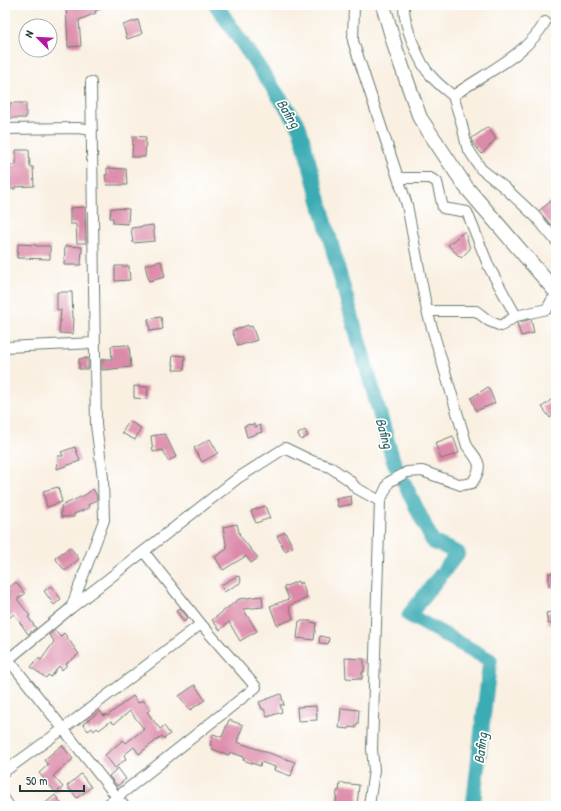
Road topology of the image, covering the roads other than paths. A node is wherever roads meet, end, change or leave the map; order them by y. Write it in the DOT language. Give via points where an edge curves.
graph roads {
  1 [pos="354,5"];
  2 [pos="383,5"];
  3 [pos="404,5"];
  4 [pos="544,22"];
  5 [pos="91,82"];
  6 [pos="453,96"];
  7 [pos="5,129"];
  8 [pos="92,130"];
  9 [pos="398,178"];
  10 [pos="556,241"];
  11 [pos="556,292"];
  12 [pos="556,297"];
  13 [pos="427,311"];
  14 [pos="516,316"];
  15 [pos="96,342"];
  16 [pos="5,347"];
  17 [pos="380,500"];
  18 [pos="144,552"];
  19 [pos="71,608"];
  20 [pos="201,624"];
  21 [pos="6,659"];
  22 [pos="63,729"];
  23 [pos="5,771"];
  24 [pos="117,797"];
  25 [pos="5,800"];
  26 [pos="10,806"];
  27 [pos="106,806"];
  28 [pos="124,806"];
  29 [pos="369,806"];
  1 -- 9 [label="street" via="353,41"];
  2 -- 11 [label="main road" via="420,118 466,187"];
  3 -- 6 [label="street" via="409,33 424,68"];
  4 -- 6 [label="street" via="539,32 524,48"];
  5 -- 8 [label="street"];
  6 -- 10 [label="street" via="467,147 481,169 535,216"];
  7 -- 8 [label="street"];
  8 -- 15 [label="street"];
  9 -- 13 [label="street" via="407,205"];
  9 -- 14 [label="street" via="430,178 437,182 443,208 467,212 489,267"];
  12 -- 14 [label="street" via="548,310"];
  13 -- 14 [label="street" via="476,310 489,321 501,326"];
  13 -- 17 [label="street" via="467,446 478,461 478,473 472,483 461,485 422,471 407,472 388,482"];
  15 -- 16 [label="street"];
  15 -- 19 [label="street" via="96,425 103,478 104,520"];
  17 -- 18 [label="street" via="356,488 330,467 285,448 238,478"];
  17 -- 29 [label="street" via="372,749 374,770"];
  18 -- 19 [label="street"];
  18 -- 20 [label="street"];
  19 -- 21 [label="street"];
  20 -- 22 [label="street"];
  20 -- 24 [label="street" via="256,686"];
  21 -- 22 [label="street"];
  22 -- 23 [label="street"];
  22 -- 24 [label="street"];
  24 -- 27 [label="street"];
  24 -- 28 [label="street"];
  25 -- 26 [label="street"];
}
